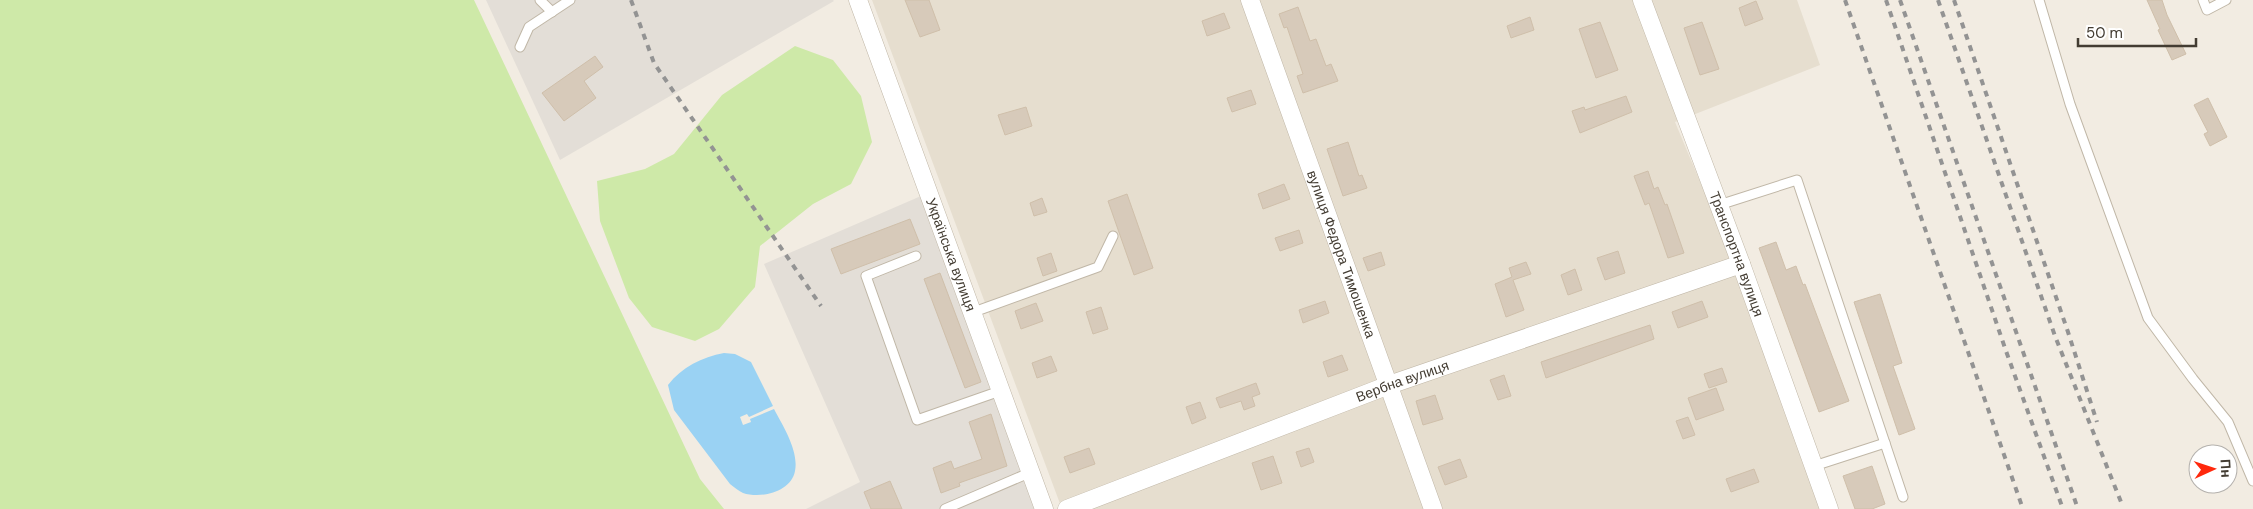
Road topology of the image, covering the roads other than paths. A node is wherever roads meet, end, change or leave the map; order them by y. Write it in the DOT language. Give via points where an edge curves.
graph roads {
  1 [pos="540,0"];
  2 [pos="570,0"];
  3 [pos="858,0"];
  4 [pos="1250,0"];
  5 [pos="1642,0"];
  6 [pos="2039,0"];
  7 [pos="2203,0"];
  8 [pos="2226,0"];
  9 [pos="552,12"];
  10 [pos="520,47"];
  11 [pos="1719,205"];
  12 [pos="1113,236"];
  13 [pos="916,256"];
  14 [pos="1741,264"];
  15 [pos="971,313"];
  16 [pos="1389,385"];
  17 [pos="1000,391"];
  18 [pos="1885,443"];
  19 [pos="1814,466"];
  20 [pos="1029,473"];
  21 [pos="2253,481"];
  22 [pos="1903,497"];
  23 [pos="945,509"];
  24 [pos="1044,509"];
  25 [pos="1066,509"];
  26 [pos="1433,509"];
  27 [pos="1829,509"];
  1 -- 9 [label="lane"];
  2 -- 9 [label="lane"];
  3 -- 15 [label="street, Українська вулиця"];
  4 -- 16 [label="street, вулиця Федора Тимошенка"];
  5 -- 11 [label="street, Транспортна вулиця"];
  6 -- 21 [label="lane" via="2070,104 2148,318 2228,422"];
  7 -- 8 [label="lane" via="2207,10"];
  9 -- 10 [label="lane" via="529,27"];
  11 -- 14 [label="street, Транспортна вулиця"];
  11 -- 18 [label="lane" via="1797,180"];
  12 -- 15 [label="lane" via="1098,267"];
  13 -- 17 [label="lane" via="866,276 917,420"];
  14 -- 16 [label="street, Вербна вулиця"];
  14 -- 19 [label="street, Транспортна вулиця"];
  15 -- 17 [label="street, Українська вулиця"];
  16 -- 25 [label="street, Вербна вулиця"];
  16 -- 26 [label="street, вулиця Федора Тимошенка"];
  17 -- 20 [label="street, Українська вулиця"];
  18 -- 19 [label="lane"];
  18 -- 22 [label="lane"];
  19 -- 27 [label="street, Транспортна вулиця"];
  20 -- 23 [label="lane"];
  20 -- 24 [label="street, Українська вулиця"];
}
